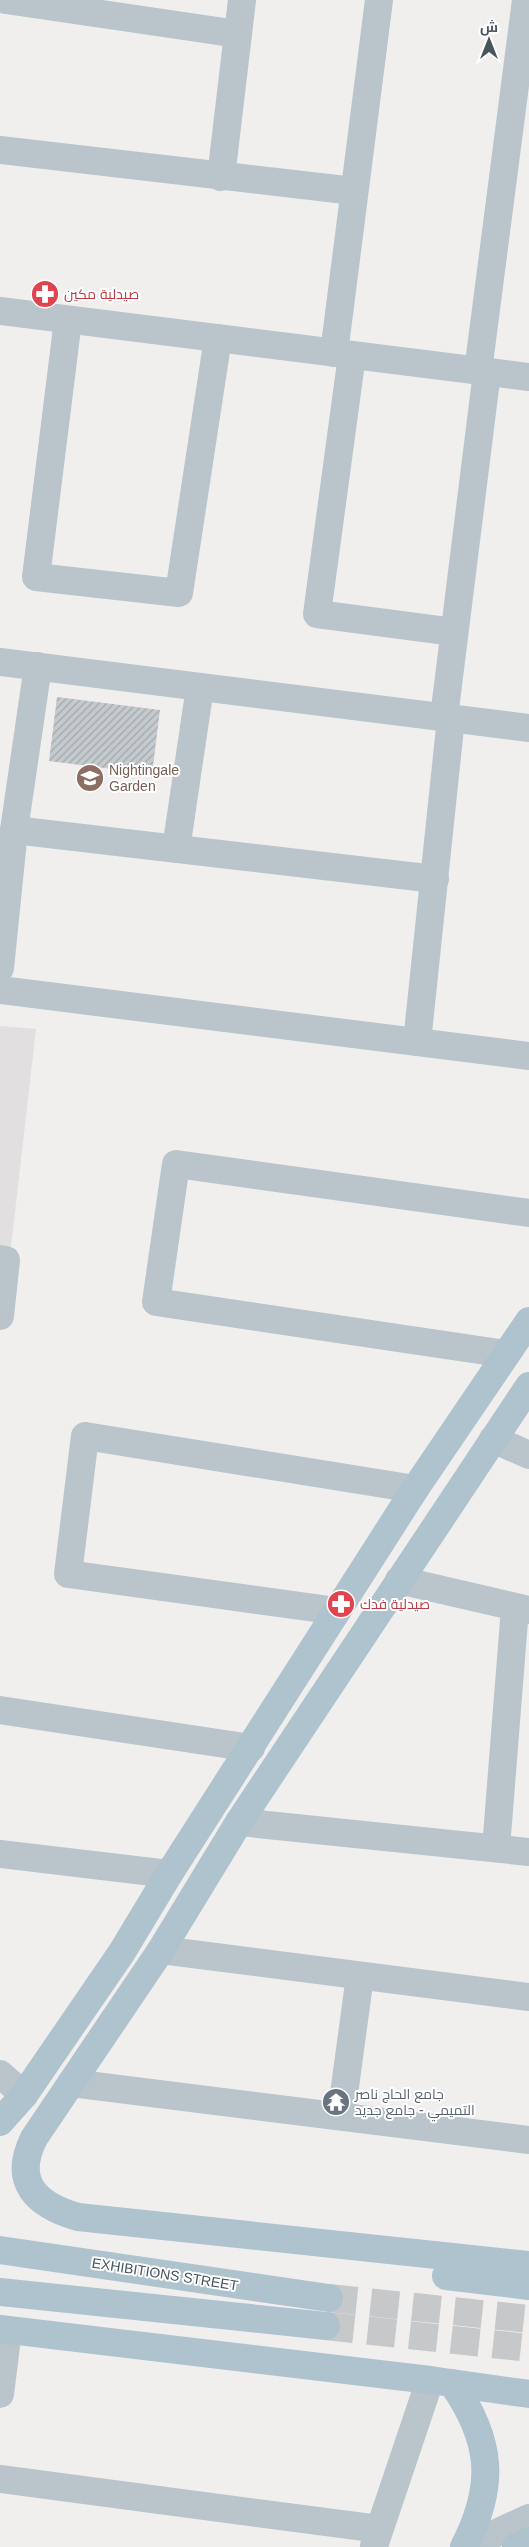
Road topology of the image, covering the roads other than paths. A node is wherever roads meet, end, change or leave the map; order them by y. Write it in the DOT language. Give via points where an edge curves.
graph roads {
  1 [pos="6,0"];
  2 [pos="242,0"];
  3 [pos="378,0"];
  4 [pos="526,0"];
  5 [pos="238,34"];
  6 [pos="0,150"];
  7 [pos="221,177"];
  8 [pos="354,192"];
  9 [pos="0,311"];
  10 [pos="68,320"];
  11 [pos="218,338"];
  12 [pos="343,354"];
  13 [pos="483,371"];
  14 [pos="529,377"];
  15 [pos="454,632"];
  16 [pos="0,662"];
  17 [pos="38,666"];
  18 [pos="200,687"];
  19 [pos="448,718"];
  20 [pos="529,728"];
  21 [pos="14,830"];
  22 [pos="176,849"];
  23 [pos="435,879"];
  24 [pos="0,968"];
  25 [pos="0,990"];
  26 [pos="417,1042"];
  27 [pos="529,1056"];
  28 [pos="529,1213"];
  29 [pos="0,1259"];
  30 [pos="0,1316"];
  31 [pos="529,1321"];
  32 [pos="506,1354"];
  33 [pos="529,1386"];
  34 [pos="493,1439"];
  35 [pos="448,1442"];
  36 [pos="529,1455"];
  37 [pos="477,1461"];
  38 [pos="416,1489"];
  39 [pos="398,1580"];
  40 [pos="522,1609"];
  41 [pos="337,1611"];
  42 [pos="0,1710"];
  43 [pos="251,1748"];
  44 [pos="239,1822"];
  45 [pos="496,1848"];
  46 [pos="529,1852"];
  47 [pos="0,1854"];
  48 [pos="168,1874"];
  49 [pos="161,1950"];
  50 [pos="360,1976"];
  51 [pos="529,1997"];
  52 [pos="54,2050"];
  53 [pos="0,2074"];
  54 [pos="76,2076"];
  55 [pos="24,2095"];
  56 [pos="341,2116"];
  57 [pos="0,2122"];
  58 [pos="529,2140"];
  59 [pos="100,2221"];
  60 [pos="198,2231"];
  61 [pos="0,2250"];
  62 [pos="92,2263"];
  63 [pos="529,2266"];
  64 [pos="529,2286"];
  65 [pos="0,2292"];
  66 [pos="329,2298"];
  67 [pos="83,2302"];
  68 [pos="326,2326"];
  69 [pos="4,2329"];
  70 [pos="244,2358"];
  71 [pos="441,2381"];
  72 [pos="0,2394"];
  73 [pos="529,2394"];
  74 [pos="0,2478"];
  75 [pos="529,2518"];
  76 [pos="376,2538"];
  77 [pos="529,2541"];
  78 [pos="465,2547"];
  79 [pos="516,2547"];
  1 -- 5 [label="street"];
  2 -- 5 [label="street"];
  3 -- 8 [label="street"];
  4 -- 13 [label="street"];
  5 -- 7 [label="street"];
  6 -- 7 [label="street"];
  7 -- 8 [label="street"];
  8 -- 12 [label="street"];
  9 -- 10 [label="street"];
  10 -- 11 [label="street"];
  10 -- 11 [label="street" via="36,577 179,593"];
  11 -- 12 [label="street"];
  12 -- 13 [label="street"];
  12 -- 15 [label="street" via="318,614"];
  13 -- 14 [label="street"];
  13 -- 15 [label="street"];
  15 -- 19 [label="street"];
  16 -- 17 [label="street"];
  17 -- 18 [label="street"];
  17 -- 21 [label="street"];
  18 -- 19 [label="street"];
  18 -- 22 [label="street"];
  19 -- 20 [label="street"];
  19 -- 23 [label="street"];
  21 -- 22 [label="street"];
  21 -- 24 [label="street"];
  22 -- 23 [label="street"];
  23 -- 26 [label="street"];
  25 -- 26 [label="street"];
  26 -- 27 [label="street"];
  28 -- 32 [label="street" via="176,1164 156,1302"];
  29 -- 30 [label="street" via="6,1260"];
  31 -- 32 [label="main road"];
  32 -- 35 [label="main road"];
  33 -- 34 [label="main road"];
  34 -- 36 [label="street"];
  34 -- 37 [label="main road"];
  35 -- 37 [label="main road"];
  35 -- 38 [label="main road"];
  37 -- 39 [label="main road"];
  38 -- 41 [label="main road"];
  38 -- 41 [label="street" via="85,1436 68,1574"];
  39 -- 40 [label="street"];
  39 -- 44 [label="main road"];
  40 -- 45 [label="street"];
  41 -- 43 [label="main road"];
  42 -- 43 [label="street"];
  43 -- 48 [label="main road"];
  44 -- 45 [label="street"];
  44 -- 49 [label="main road"];
  45 -- 46 [label="street"];
  47 -- 48 [label="street"];
  48 -- 52 [label="main road" via="122,1952"];
  49 -- 50 [label="street"];
  49 -- 54 [label="main road"];
  50 -- 51 [label="street"];
  50 -- 56 [label="street"];
  52 -- 54 [label="main road"];
  52 -- 55 [label="main road"];
  53 -- 55 [label="street"];
  54 -- 56 [label="street"];
  54 -- 59 [label="main road" via="34,2138 25,2159 25,2172 37,2196 50,2206"];
  55 -- 57 [label="main road"];
  56 -- 58 [label="street"];
  59 -- 60 [label="main road"];
  59 -- 62 [label="main road"];
  60 -- 63 [label="main road"];
  60 -- 64 [label="main road" via="278,2255"];
  61 -- 62 [label="main road, EXHIBITIONS STREET"];
  62 -- 66 [label="main road, EXHIBITIONS STREET"];
  65 -- 67 [label="main road"];
  67 -- 68 [label="main road"];
  67 -- 70 [label="main road"];
  69 -- 70 [label="main road"];
  69 -- 72 [label="street"];
  70 -- 71 [label="main road"];
  71 -- 73 [label="main road"];
  71 -- 76 [label="street"];
  71 -- 78 [label="main road" via="469,2407 485,2464 484,2494"];
  74 -- 76 [label="street"];
  75 -- 78 [label="street"];
  77 -- 79 [label="main road"];
}
